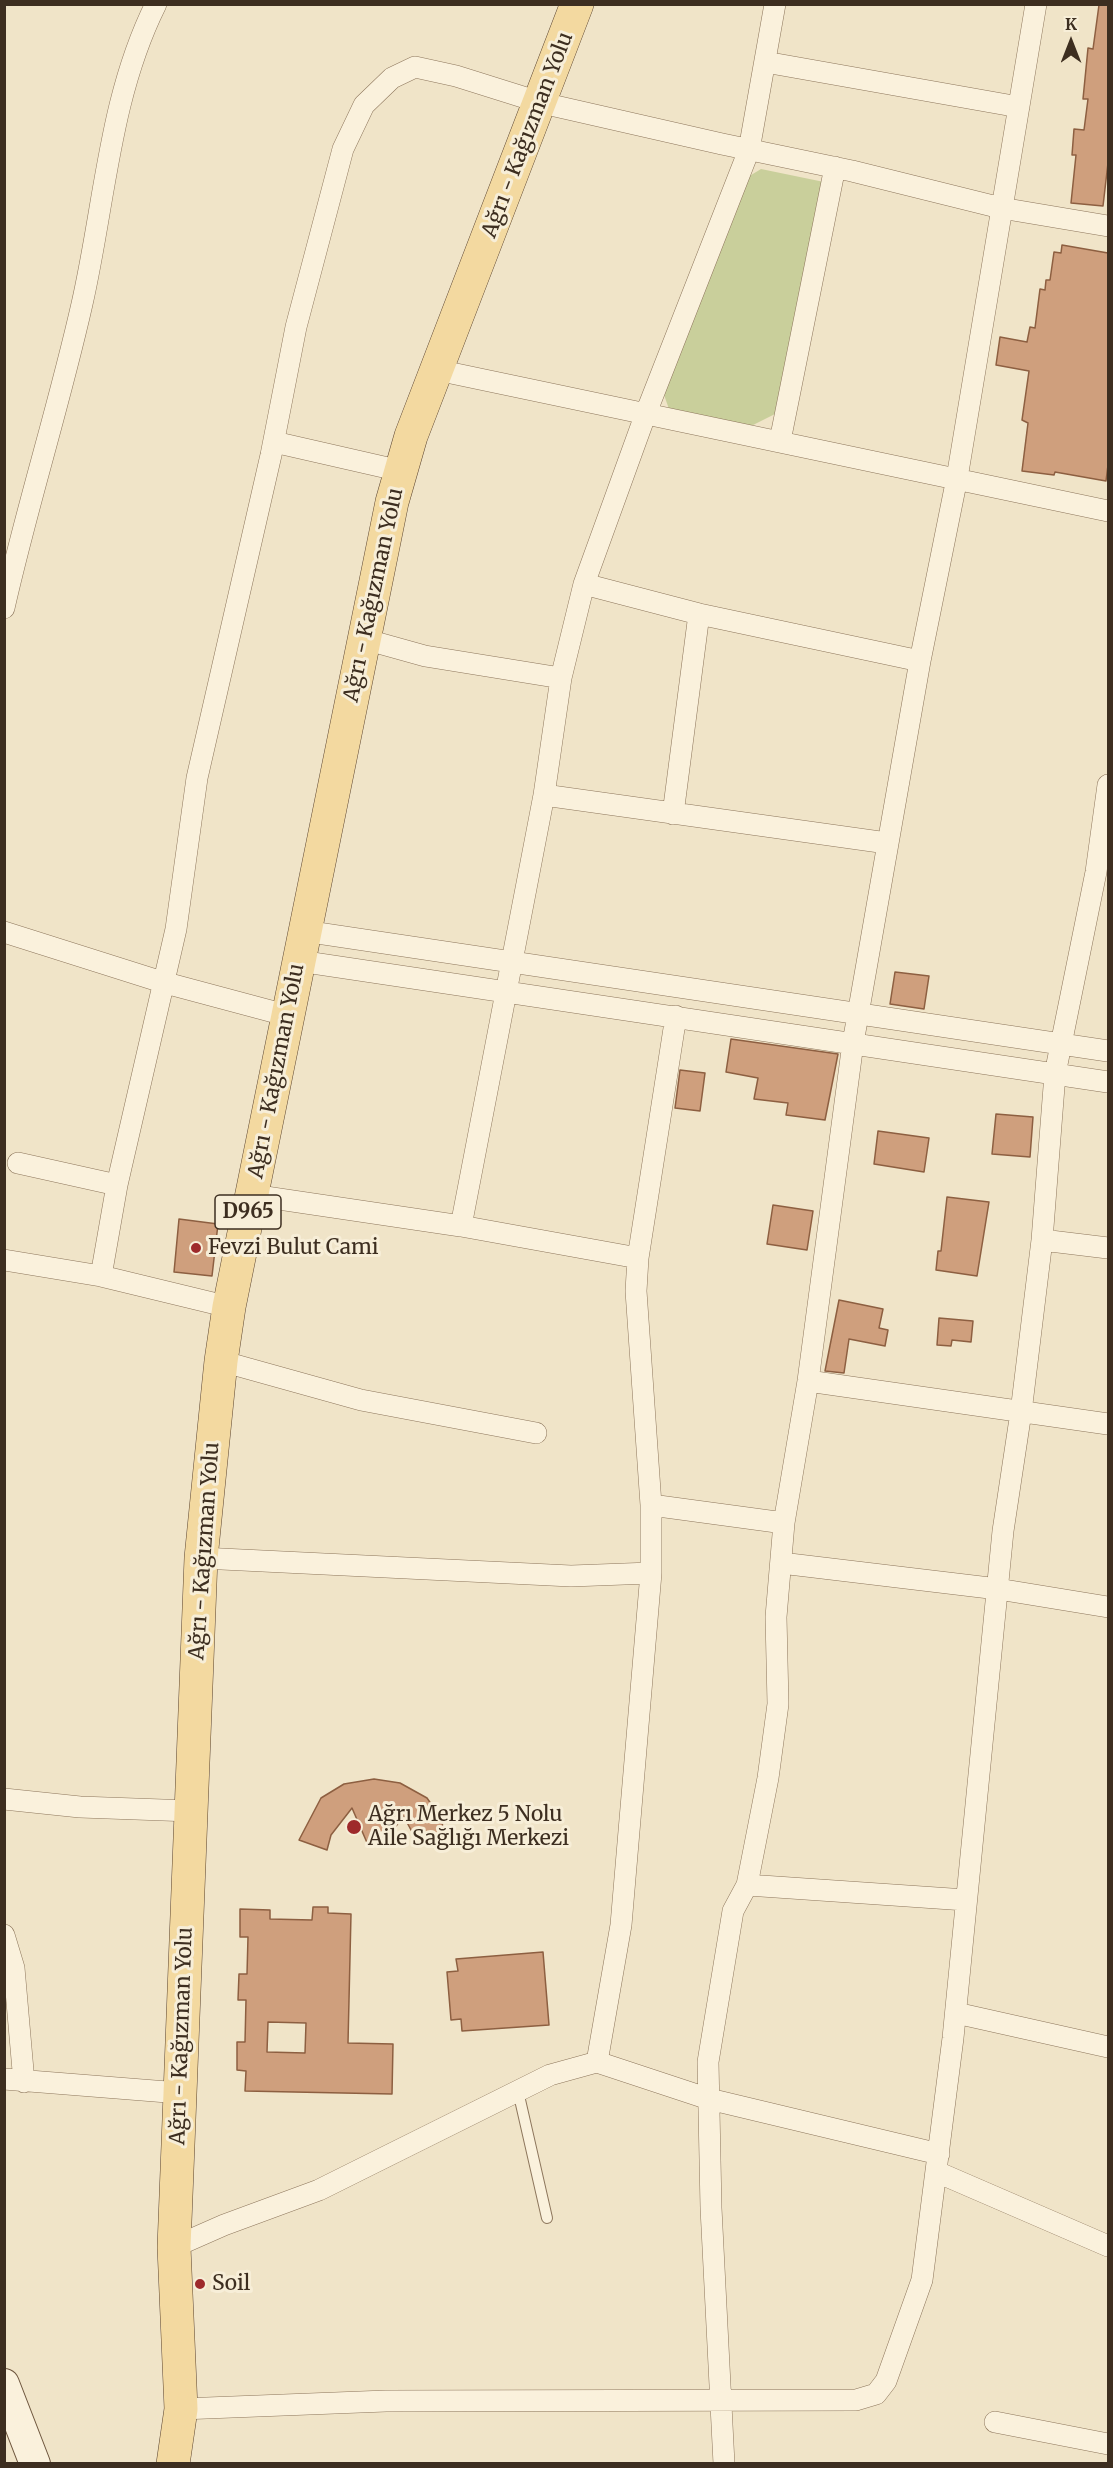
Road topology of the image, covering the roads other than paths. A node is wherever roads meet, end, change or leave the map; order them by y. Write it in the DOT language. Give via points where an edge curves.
graph roads {
  1 [pos="156,4"];
  2 [pos="577,4"];
  3 [pos="775,4"];
  4 [pos="1036,4"];
  5 [pos="765,62"];
  6 [pos="542,103"];
  7 [pos="1019,107"];
  8 [pos="749,150"];
  9 [pos="835,167"];
  10 [pos="1001,208"];
  11 [pos="1108,226"];
  12 [pos="437,370"];
  13 [pos="646,413"];
  14 [pos="780,441"];
  15 [pos="274,442"];
  16 [pos="401,471"];
  17 [pos="957,478"];
  18 [pos="1108,511"];
  19 [pos="584,584"];
  20 [pos="4,608"];
  21 [pos="699,614"];
  22 [pos="364,639"];
  23 [pos="920,661"];
  24 [pos="561,678"];
  25 [pos="1108,785"];
  26 [pos="544,795"];
  27 [pos="673,814"];
  28 [pos="886,843"];
  29 [pos="1102,874"];
  30 [pos="4,932"];
  31 [pos="302,946"];
  32 [pos="511,962"];
  33 [pos="162,982"];
  34 [pos="504,992"];
  35 [pos="858,1013"];
  36 [pos="289,1016"];
  37 [pos="676,1016"];
  38 [pos="853,1043"];
  39 [pos="1060,1043"];
  40 [pos="1108,1051"];
  41 [pos="1055,1074"];
  42 [pos="1108,1082"];
  43 [pos="18,1163"];
  44 [pos="117,1185"];
  45 [pos="252,1195"];
  46 [pos="460,1226"];
  47 [pos="1042,1240"];
  48 [pos="1108,1248"];
  49 [pos="638,1258"];
  50 [pos="4,1260"];
  51 [pos="101,1276"];
  52 [pos="229,1307"];
  53 [pos="221,1362"];
  54 [pos="808,1381"];
  55 [pos="1021,1412"];
  56 [pos="1108,1424"];
  57 [pos="536,1433"];
  58 [pos="651,1504"];
  59 [pos="784,1523"];
  60 [pos="201,1558"];
  61 [pos="781,1563"];
  62 [pos="651,1573"];
  63 [pos="998,1589"];
  64 [pos="1108,1607"];
  65 [pos="4,1799"];
  66 [pos="191,1811"];
  67 [pos="747,1885"];
  68 [pos="966,1900"];
  69 [pos="4,1935"];
  70 [pos="956,2013"];
  71 [pos="1108,2047"];
  72 [pos="597,2062"];
  73 [pos="14,2080"];
  74 [pos="518,2091"];
  75 [pos="180,2093"];
  76 [pos="709,2099"];
  77 [pos="938,2163"];
  78 [pos="547,2218"];
  79 [pos="1108,2246"];
  80 [pos="174,2247"];
  81 [pos="5,2384"];
  82 [pos="721,2401"];
  83 [pos="181,2409"];
  84 [pos="994,2422"];
  85 [pos="1108,2444"];
  86 [pos="35,2463"];
  87 [pos="174,2463"];
  88 [pos="724,2463"];
  1 -- 20 [label="street" via="120,101 83,302"];
  2 -- 6 [label="main road, Ağrı - Kağızman Yolu / D965"];
  3 -- 5 [label="street"];
  4 -- 7 [label="street"];
  5 -- 7 [label="street"];
  5 -- 8 [label="street"];
  6 -- 8 [label="street"];
  6 -- 12 [label="main road, Ağrı - Kağızman Yolu / D965"];
  6 -- 15 [label="street" via="415,67 392,78 364,105 343,149 296,327"];
  7 -- 10 [label="street"];
  8 -- 9 [label="street"];
  8 -- 13 [label="street"];
  9 -- 10 [label="street"];
  9 -- 14 [label="street"];
  10 -- 11 [label="street"];
  10 -- 17 [label="street"];
  12 -- 13 [label="street"];
  12 -- 16 [label="main road, Ağrı - Kağızman Yolu / D965"];
  13 -- 14 [label="street"];
  13 -- 19 [label="street"];
  14 -- 17 [label="street"];
  15 -- 16 [label="street"];
  15 -- 33 [label="street" via="197,778 176,929"];
  16 -- 22 [label="main road, Ağrı - Kağızman Yolu / D965"];
  17 -- 18 [label="street"];
  17 -- 23 [label="street"];
  19 -- 21 [label="street"];
  19 -- 24 [label="street"];
  21 -- 23 [label="street"];
  21 -- 27 [label="street"];
  22 -- 24 [label="street" via="425,656"];
  22 -- 31 [label="main road, Ağrı - Kağızman Yolu / D965"];
  23 -- 28 [label="street"];
  24 -- 26 [label="street"];
  25 -- 29 [label="street"];
  26 -- 27 [label="street"];
  26 -- 32 [label="street"];
  27 -- 28 [label="street"];
  28 -- 35 [label="street"];
  29 -- 39 [label="street"];
  30 -- 33 [label="street"];
  31 -- 32 [label="street"];
  31 -- 34 [label="street"];
  31 -- 36 [label="main road, Ağrı - Kağızman Yolu / D965"];
  32 -- 34 [label="street"];
  32 -- 35 [label="street"];
  33 -- 36 [label="street"];
  33 -- 44 [label="street"];
  34 -- 37 [label="street"];
  34 -- 46 [label="street"];
  35 -- 38 [label="street"];
  35 -- 39 [label="street"];
  36 -- 45 [label="main road, Ağrı - Kağızman Yolu / D965"];
  37 -- 38 [label="street"];
  37 -- 49 [label="street"];
  38 -- 41 [label="street"];
  38 -- 54 [label="street"];
  39 -- 40 [label="street"];
  39 -- 41 [label="street"];
  41 -- 42 [label="street"];
  41 -- 47 [label="street"];
  43 -- 44 [label="street"];
  44 -- 51 [label="street"];
  45 -- 46 [label="street"];
  45 -- 52 [label="main road, Ağrı - Kağızman Yolu / D965"];
  46 -- 49 [label="street"];
  47 -- 48 [label="street"];
  47 -- 55 [label="street"];
  49 -- 58 [label="street" via="636,1291"];
  50 -- 51 [label="street"];
  51 -- 52 [label="street"];
  52 -- 53 [label="main road, Ağrı - Kağızman Yolu / D965"];
  53 -- 57 [label="street" via="361,1400"];
  53 -- 60 [label="main road, Ağrı - Kağızman Yolu / D965"];
  54 -- 55 [label="street"];
  54 -- 59 [label="street"];
  55 -- 56 [label="street"];
  55 -- 63 [label="street"];
  58 -- 59 [label="street"];
  58 -- 62 [label="street"];
  59 -- 61 [label="street"];
  60 -- 62 [label="street" via="571,1576"];
  60 -- 66 [label="main road, Ağrı - Kağızman Yolu / D965"];
  61 -- 63 [label="street"];
  61 -- 67 [label="street" via="776,1617 778,1704"];
  62 -- 72 [label="street" via="621,1925"];
  63 -- 64 [label="street"];
  63 -- 68 [label="street"];
  65 -- 66 [label="street" via="80,1807"];
  66 -- 75 [label="main road, Ağrı - Kağızman Yolu / D965"];
  67 -- 68 [label="street"];
  67 -- 76 [label="street" via="733,1911 708,2062"];
  68 -- 70 [label="street"];
  69 -- 73 [label="street" via="14,1968"];
  70 -- 71 [label="street"];
  70 -- 77 [label="street"];
  72 -- 74 [label="street" via="550,2075"];
  72 -- 76 [label="street"];
  73 -- 75 [label="street"];
  74 -- 78 [label="lane"];
  74 -- 80 [label="street" via="319,2190"];
  75 -- 80 [label="main road, Ağrı - Kağızman Yolu / D965"];
  76 -- 77 [label="street"];
  76 -- 82 [label="street"];
  77 -- 79 [label="street"];
  77 -- 82 [label="street" via="922,2280 886,2381 876,2394 856,2400"];
  80 -- 83 [label="main road, Ağrı - Kağızman Yolu / D965"];
  81 -- 86 [label="street"];
  82 -- 83 [label="street" via="386,2401"];
  82 -- 88 [label="street"];
  83 -- 87 [label="main road, Ağrı - Kağızman Yolu / D965"];
  84 -- 85 [label="street"];
}
